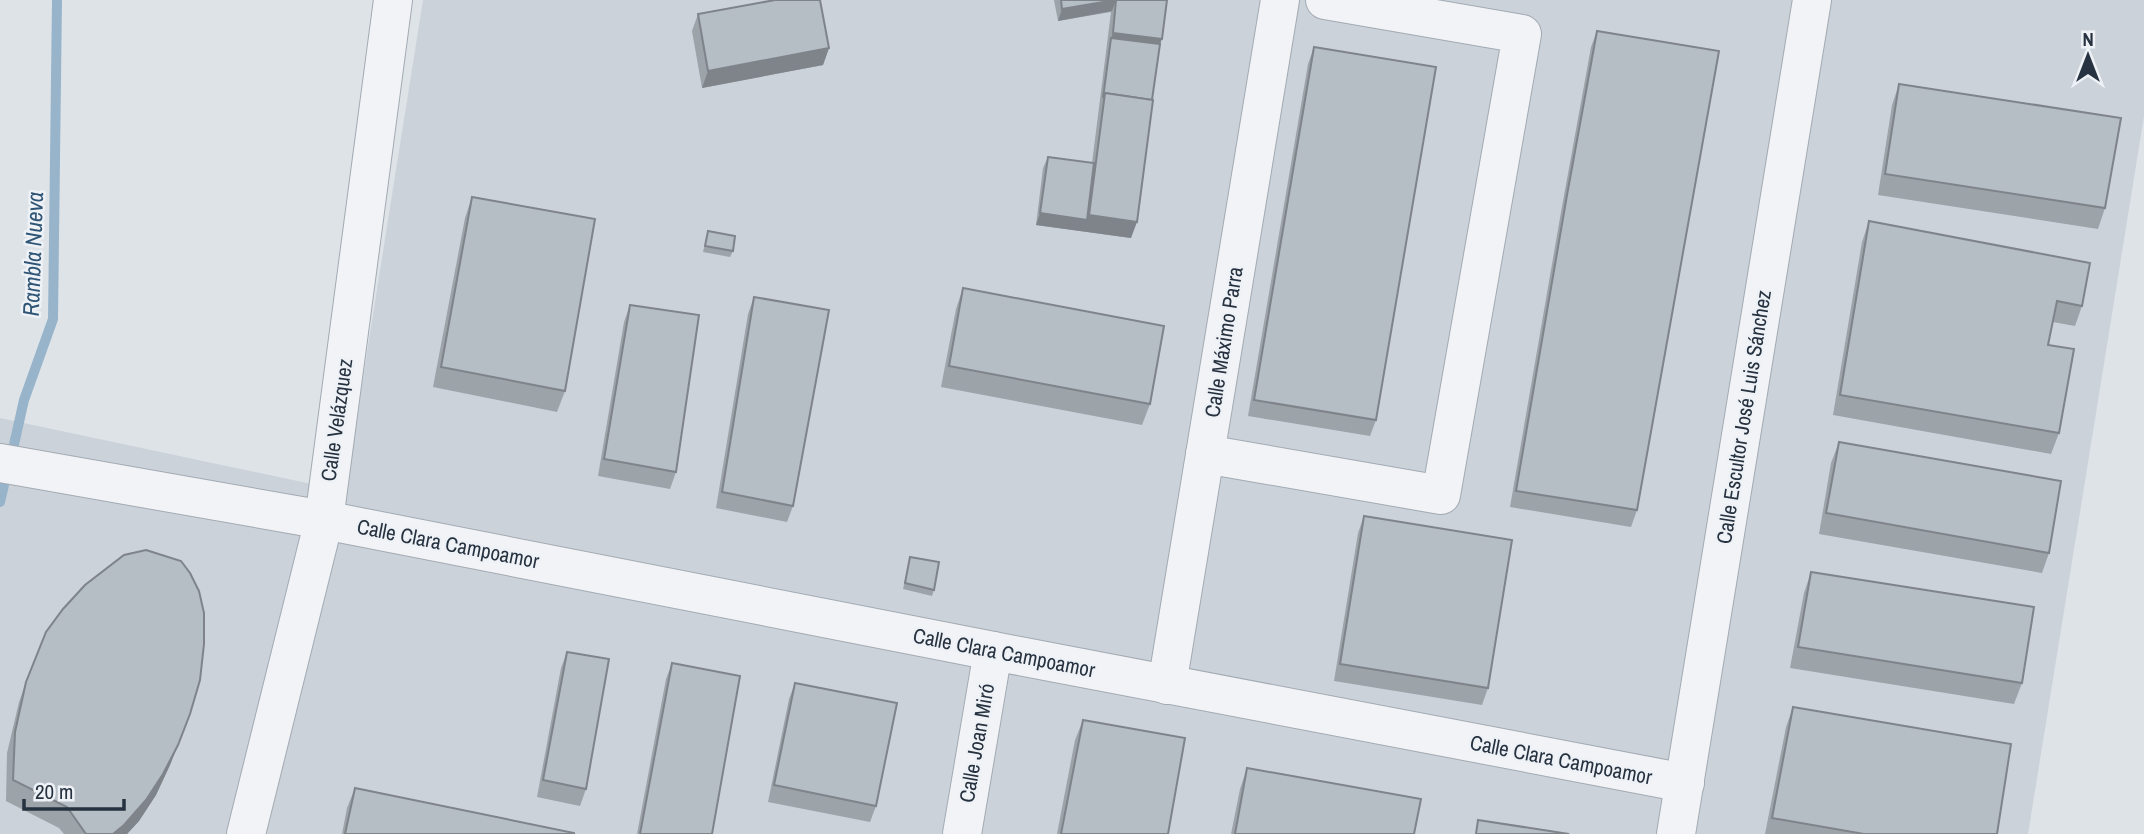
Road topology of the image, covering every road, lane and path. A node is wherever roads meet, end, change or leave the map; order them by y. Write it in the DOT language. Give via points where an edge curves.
graph roads {
  1 [pos="393,0"];
  2 [pos="1280,0"];
  3 [pos="1325,0"];
  4 [pos="1812,0"];
  5 [pos="1205,454"];
  6 [pos="0,463"];
  7 [pos="324,520"];
  8 [pos="993,652"];
  9 [pos="1167,685"];
  10 [pos="1685,783"];
  11 [pos="246,834"];
  12 [pos="962,834"];
  13 [pos="1676,834"];
  1 -- 7 [label="street, Calle Velázquez"];
  2 -- 5 [label="street, Calle Máximo Parra"];
  3 -- 5 [label="street" via="1522,34 1441,495"];
  4 -- 10 [label="street, Calle Escultor José Luis Sánchez"];
  5 -- 9 [label="street, Calle Máximo Parra"];
  6 -- 7 [label="street, Calle Clara Campoamor"];
  7 -- 8 [label="street, Calle Clara Campoamor"];
  7 -- 11 [label="street, Calle Velázquez"];
  8 -- 9 [label="street, Calle Clara Campoamor"];
  8 -- 12 [label="street, Calle Joan Miró"];
  9 -- 10 [label="street, Calle Clara Campoamor"];
  10 -- 13 [label="street, Calle Escultor José Luis Sánchez"];
}
